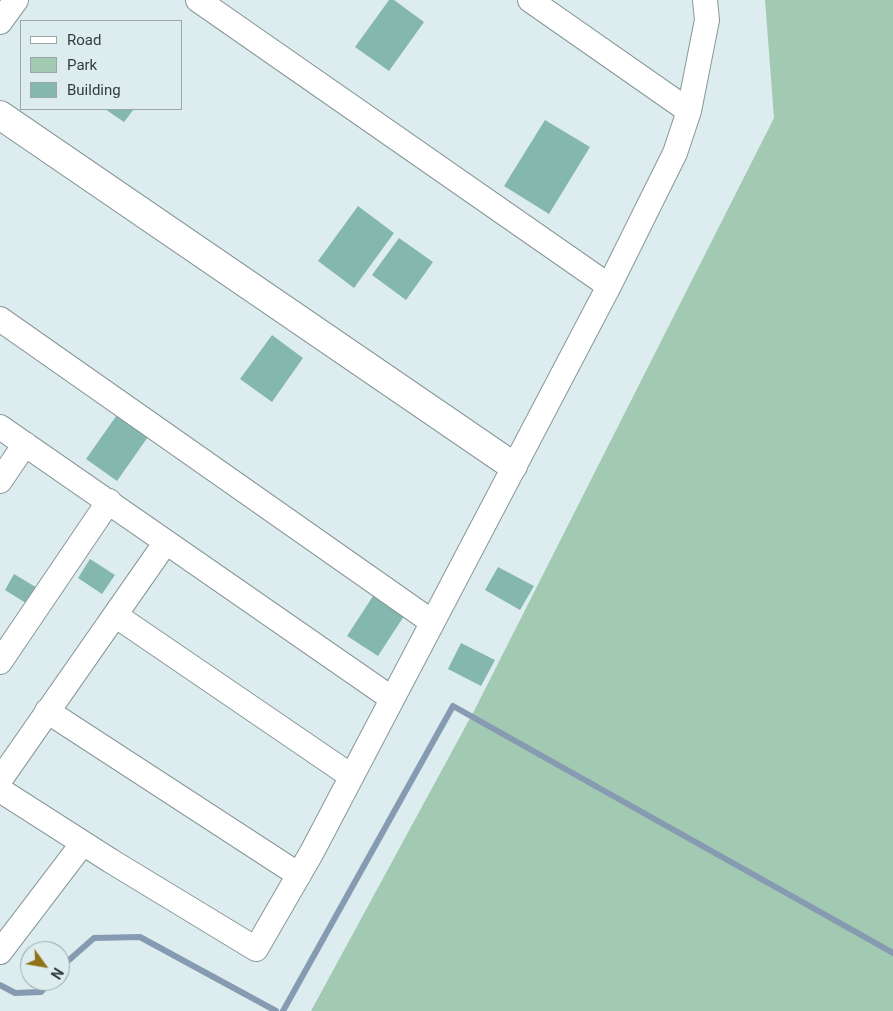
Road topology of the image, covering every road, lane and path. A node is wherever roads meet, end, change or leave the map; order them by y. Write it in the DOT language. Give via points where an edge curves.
graph roads {
  1 [pos="16,0"];
  2 [pos="198,0"];
  3 [pos="530,0"];
  4 [pos="705,0"];
  5 [pos="0,22"];
  6 [pos="689,111"];
  7 [pos="0,115"];
  8 [pos="608,286"];
  9 [pos="0,318"];
  10 [pos="0,427"];
  11 [pos="25,444"];
  12 [pos="513,466"];
  13 [pos="0,481"];
  14 [pos="110,501"];
  15 [pos="166,542"];
  16 [pos="115,615"];
  17 [pos="432,622"];
  18 [pos="0,662"];
  19 [pos="391,698"];
  20 [pos="47,711"];
  21 [pos="351,776"];
  22 [pos="0,780"];
  23 [pos="0,790"];
  24 [pos="83,843"];
  25 [pos="299,875"];
  26 [pos="0,952"];
  1 -- 5 [label="street"];
  2 -- 8 [label="street"];
  3 -- 6 [label="street"];
  4 -- 6 [label="street" via="707,20"];
  6 -- 8 [label="street" via="675,153"];
  7 -- 12 [label="street"];
  8 -- 12 [label="street"];
  9 -- 17 [label="street"];
  10 -- 11 [label="street"];
  11 -- 13 [label="street"];
  11 -- 14 [label="street"];
  12 -- 17 [label="street"];
  14 -- 15 [label="street"];
  14 -- 18 [label="street"];
  15 -- 16 [label="street"];
  15 -- 19 [label="street"];
  16 -- 20 [label="street"];
  16 -- 21 [label="street"];
  17 -- 19 [label="street"];
  19 -- 21 [label="street"];
  20 -- 22 [label="street"];
  20 -- 25 [label="street"];
  21 -- 25 [label="street"];
  23 -- 24 [label="street"];
  24 -- 25 [label="street" via="256,949"];
  24 -- 26 [label="street"];
}
